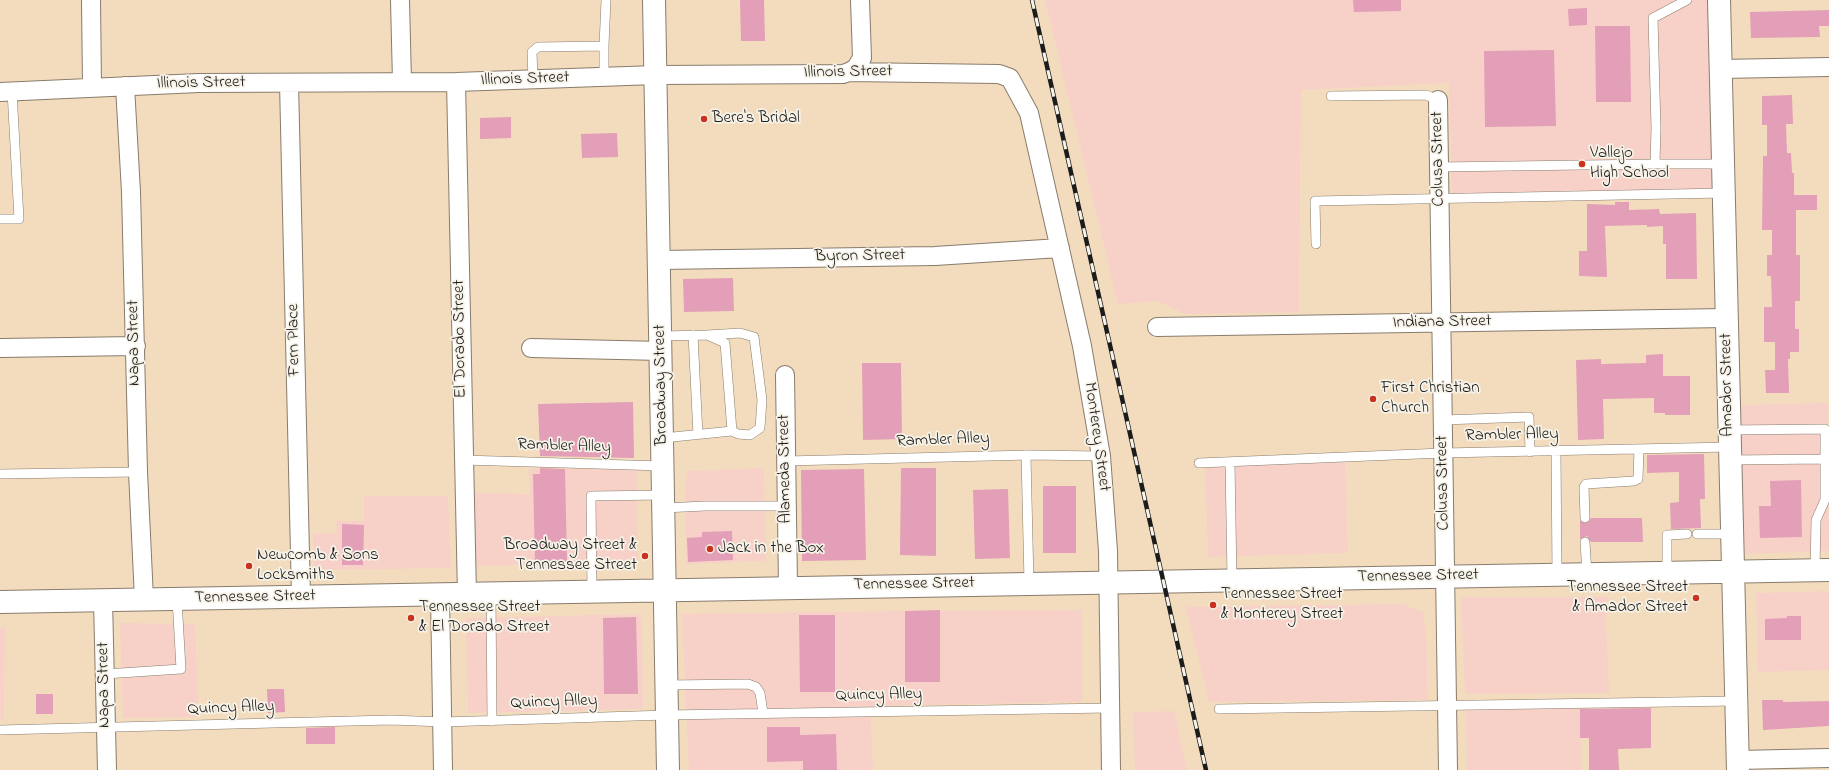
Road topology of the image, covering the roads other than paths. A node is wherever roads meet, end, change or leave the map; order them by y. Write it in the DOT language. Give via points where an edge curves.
graph roads {
  1 [pos="91,0"];
  2 [pos="400,0"];
  3 [pos="606,0"];
  4 [pos="654,0"];
  5 [pos="860,0"];
  6 [pos="1687,0"];
  7 [pos="1719,0"];
  8 [pos="604,46"];
  9 [pos="1829,67"];
  10 [pos="1720,69"];
  11 [pos="849,72"];
  12 [pos="656,75"];
  13 [pos="604,77"];
  14 [pos="533,79"];
  15 [pos="289,82"];
  16 [pos="402,82"];
  17 [pos="456,82"];
  18 [pos="92,86"];
  19 [pos="125,86"];
  20 [pos="6,91"];
  21 [pos="1330,96"];
  22 [pos="1438,100"];
  23 [pos="1028,111"];
  24 [pos="1655,164"];
  25 [pos="1723,164"];
  26 [pos="1439,167"];
  27 [pos="1724,193"];
  28 [pos="1440,200"];
  29 [pos="0,219"];
  30 [pos="1316,244"];
  31 [pos="1060,248"];
  32 [pos="659,260"];
  33 [pos="1726,318"];
  34 [pos="1441,323"];
  35 [pos="1157,327"];
  36 [pos="707,334"];
  37 [pos="694,335"];
  38 [pos="661,343"];
  39 [pos="136,346"];
  40 [pos="0,348"];
  41 [pos="531,348"];
  42 [pos="785,375"];
  43 [pos="1443,420"];
  44 [pos="732,431"];
  45 [pos="698,435"];
  46 [pos="663,438"];
  47 [pos="1730,446"];
  48 [pos="1639,449"];
  49 [pos="1556,451"];
  50 [pos="1530,452"];
  51 [pos="1443,454"];
  52 [pos="1026,455"];
  53 [pos="1101,456"];
  54 [pos="1825,459"];
  55 [pos="463,460"];
  56 [pos="786,461"];
  57 [pos="1230,462"];
  58 [pos="1199,463"];
  59 [pos="663,466"];
  60 [pos="138,472"];
  61 [pos="0,474"];
  62 [pos="664,502"];
  63 [pos="787,506"];
  64 [pos="1585,518"];
  65 [pos="1687,534"];
  66 [pos="1697,534"];
  67 [pos="1732,534"];
  68 [pos="1585,542"];
  69 [pos="1822,570"];
  70 [pos="1734,571"];
  71 [pos="1667,573"];
  72 [pos="1587,574"];
  73 [pos="1558,575"];
  74 [pos="1445,577"];
  75 [pos="1232,580"];
  76 [pos="1108,582"];
  77 [pos="1029,583"];
  78 [pos="788,587"];
  79 [pos="665,590"];
  80 [pos="592,592"];
  81 [pos="440,595"];
  82 [pos="467,595"];
  83 [pos="491,595"];
  84 [pos="301,597"];
  85 [pos="144,599"];
  86 [pos="177,599"];
  87 [pos="103,600"];
  88 [pos="0,602"];
  89 [pos="105,674"];
  90 [pos="667,685"];
  91 [pos="1736,701"];
  92 [pos="1447,706"];
  93 [pos="1110,708"];
  94 [pos="1219,709"];
  95 [pos="762,714"];
  96 [pos="667,715"];
  97 [pos="492,721"];
  98 [pos="442,722"];
  99 [pos="106,728"];
  100 [pos="0,730"];
  101 [pos="1829,758"];
  102 [pos="1738,765"];
  103 [pos="107,770"];
  104 [pos="443,770"];
  105 [pos="668,770"];
  106 [pos="1111,770"];
  107 [pos="1448,770"];
  1 -- 18 [label="street"];
  2 -- 16 [label="street"];
  3 -- 8 [label="lane"];
  4 -- 12 [label="main road, Broadway Street"];
  5 -- 11 [label="street" via="862,58 856,68"];
  6 -- 24 [label="lane" via="1653,18"];
  7 -- 10 [label="main road, Amador Street"];
  8 -- 13 [label="lane"];
  8 -- 14 [label="lane" via="538,46 532,52"];
  9 -- 10 [label="street"];
  10 -- 25 [label="main road, Amador Street"];
  11 -- 12 [label="street, Illinois Street"];
  11 -- 23 [label="street, Illinois Street" via="999,74 1010,78"];
  12 -- 13 [label="street, Illinois Street"];
  12 -- 32 [label="main road, Broadway Street"];
  13 -- 14 [label="street, Illinois Street"];
  14 -- 17 [label="street, Illinois Street"];
  15 -- 16 [label="street, Illinois Street"];
  15 -- 19 [label="street, Illinois Street"];
  15 -- 84 [label="street, Fern Place"];
  16 -- 17 [label="street, Illinois Street"];
  17 -- 55 [label="street, El Dorado Street"];
  18 -- 19 [label="street, Illinois Street"];
  18 -- 20 [label="street, Illinois Street"];
  19 -- 39 [label="street, Napa Street"];
  20 -- 29 [label="lane" via="19,219"];
  21 -- 22 [label="lane" via="1426,95"];
  22 -- 26 [label="street, Colusa Street"];
  23 -- 31 [label="street, Monterey Street"];
  24 -- 25 [label="lane"];
  24 -- 26 [label="lane"];
  25 -- 27 [label="main road, Amador Street"];
  26 -- 28 [label="street, Colusa Street"];
  27 -- 28 [label="lane"];
  27 -- 33 [label="main road, Amador Street"];
  28 -- 30 [label="lane" via="1315,201"];
  28 -- 34 [label="street, Colusa Street"];
  31 -- 32 [label="street, Byron Street" via="935,256"];
  31 -- 53 [label="street, Monterey Street" via="1082,346"];
  32 -- 38 [label="main road, Broadway Street"];
  33 -- 34 [label="street, Indiana Street"];
  33 -- 47 [label="main road, Amador Street"];
  34 -- 35 [label="street, Indiana Street"];
  34 -- 43 [label="street, Colusa Street"];
  36 -- 37 [label="lane"];
  36 -- 44 [label="lane" via="725,343"];
  36 -- 44 [label="lane" via="740,333 754,338 762,400 760,428 750,435"];
  37 -- 38 [label="lane"];
  37 -- 45 [label="lane"];
  38 -- 41 [label="street"];
  38 -- 46 [label="main road, Broadway Street"];
  39 -- 40 [label="street"];
  39 -- 60 [label="street, Napa Street"];
  42 -- 56 [label="street, Alameda Street"];
  43 -- 50 [label="lane" via="1529,417"];
  43 -- 51 [label="street, Colusa Street"];
  44 -- 45 [label="lane"];
  45 -- 46 [label="lane"];
  46 -- 59 [label="main road, Broadway Street"];
  47 -- 48 [label="lane, Rambler Alley"];
  47 -- 54 [label="lane"];
  47 -- 54 [label="lane" via="1825,429"];
  47 -- 67 [label="main road, Amador Street"];
  48 -- 49 [label="lane, Rambler Alley"];
  48 -- 64 [label="lane" via="1638,479 1634,482 1586,484"];
  49 -- 50 [label="lane, Rambler Alley"];
  49 -- 73 [label="lane"];
  50 -- 51 [label="lane, Rambler Alley"];
  51 -- 57 [label="lane, Rambler Alley"];
  51 -- 74 [label="street, Colusa Street"];
  52 -- 53 [label="lane, Rambler Alley"];
  52 -- 56 [label="lane, Rambler Alley"];
  52 -- 77 [label="lane"];
  53 -- 76 [label="street, Monterey Street"];
  54 -- 69 [label="lane" via="1825,500 1816,520"];
  55 -- 59 [label="lane, Rambler Alley"];
  55 -- 82 [label="street, El Dorado Street"];
  56 -- 63 [label="street, Alameda Street"];
  57 -- 58 [label="lane, Rambler Alley"];
  57 -- 75 [label="lane"];
  59 -- 62 [label="main road, Broadway Street"];
  60 -- 61 [label="lane"];
  60 -- 85 [label="street, Napa Street"];
  62 -- 63 [label="lane" via="705,506"];
  62 -- 79 [label="main road, Broadway Street"];
  62 -- 80 [label="lane" via="591,496"];
  63 -- 78 [label="street, Alameda Street"];
  65 -- 71 [label="lane" via="1667,535"];
  66 -- 67 [label="lane"];
  67 -- 70 [label="main road, Amador Street"];
  68 -- 72 [label="lane"];
  69 -- 70 [label="main road, Tennessee Street"];
  70 -- 71 [label="main road, Tennessee Street"];
  70 -- 91 [label="main road, Amador Street"];
  71 -- 72 [label="main road, Tennessee Street"];
  72 -- 73 [label="main road, Tennessee Street"];
  73 -- 74 [label="main road, Tennessee Street"];
  74 -- 75 [label="main road, Tennessee Street"];
  74 -- 92 [label="street, Colusa Street"];
  75 -- 76 [label="main road, Tennessee Street"];
  76 -- 77 [label="main road, Tennessee Street"];
  76 -- 93 [label="street, Monterey Street"];
  77 -- 78 [label="main road, Tennessee Street"];
  78 -- 79 [label="main road, Tennessee Street"];
  79 -- 80 [label="main road, Tennessee Street"];
  79 -- 90 [label="main road, Broadway Street"];
  80 -- 83 [label="main road, Tennessee Street"];
  81 -- 82 [label="main road, Tennessee Street"];
  81 -- 84 [label="main road, Tennessee Street"];
  81 -- 98 [label="street"];
  82 -- 83 [label="main road, Tennessee Street"];
  83 -- 97 [label="lane"];
  84 -- 86 [label="main road, Tennessee Street"];
  85 -- 86 [label="main road, Tennessee Street"];
  85 -- 87 [label="main road, Tennessee Street"];
  86 -- 89 [label="lane" via="182,669"];
  87 -- 88 [label="main road, Tennessee Street"];
  87 -- 89 [label="street, Napa Street"];
  89 -- 99 [label="street, Napa Street"];
  90 -- 95 [label="lane" via="748,684 756,687 760,693"];
  90 -- 96 [label="main road, Broadway Street"];
  91 -- 92 [label="lane"];
  91 -- 102 [label="main road, Amador Street"];
  92 -- 94 [label="lane"];
  92 -- 107 [label="street, Colusa Street"];
  93 -- 95 [label="lane, Quincy Alley"];
  93 -- 106 [label="street, Monterey Street"];
  95 -- 96 [label="lane, Quincy Alley"];
  96 -- 97 [label="lane, Quincy Alley"];
  96 -- 105 [label="main road, Broadway Street"];
  97 -- 98 [label="lane, Quincy Alley"];
  98 -- 99 [label="lane, Quincy Alley" via="391,720"];
  98 -- 104 [label="street"];
  99 -- 100 [label="lane, Quincy Alley"];
  99 -- 103 [label="street, Napa Street"];
  101 -- 102 [label="street"];
}
